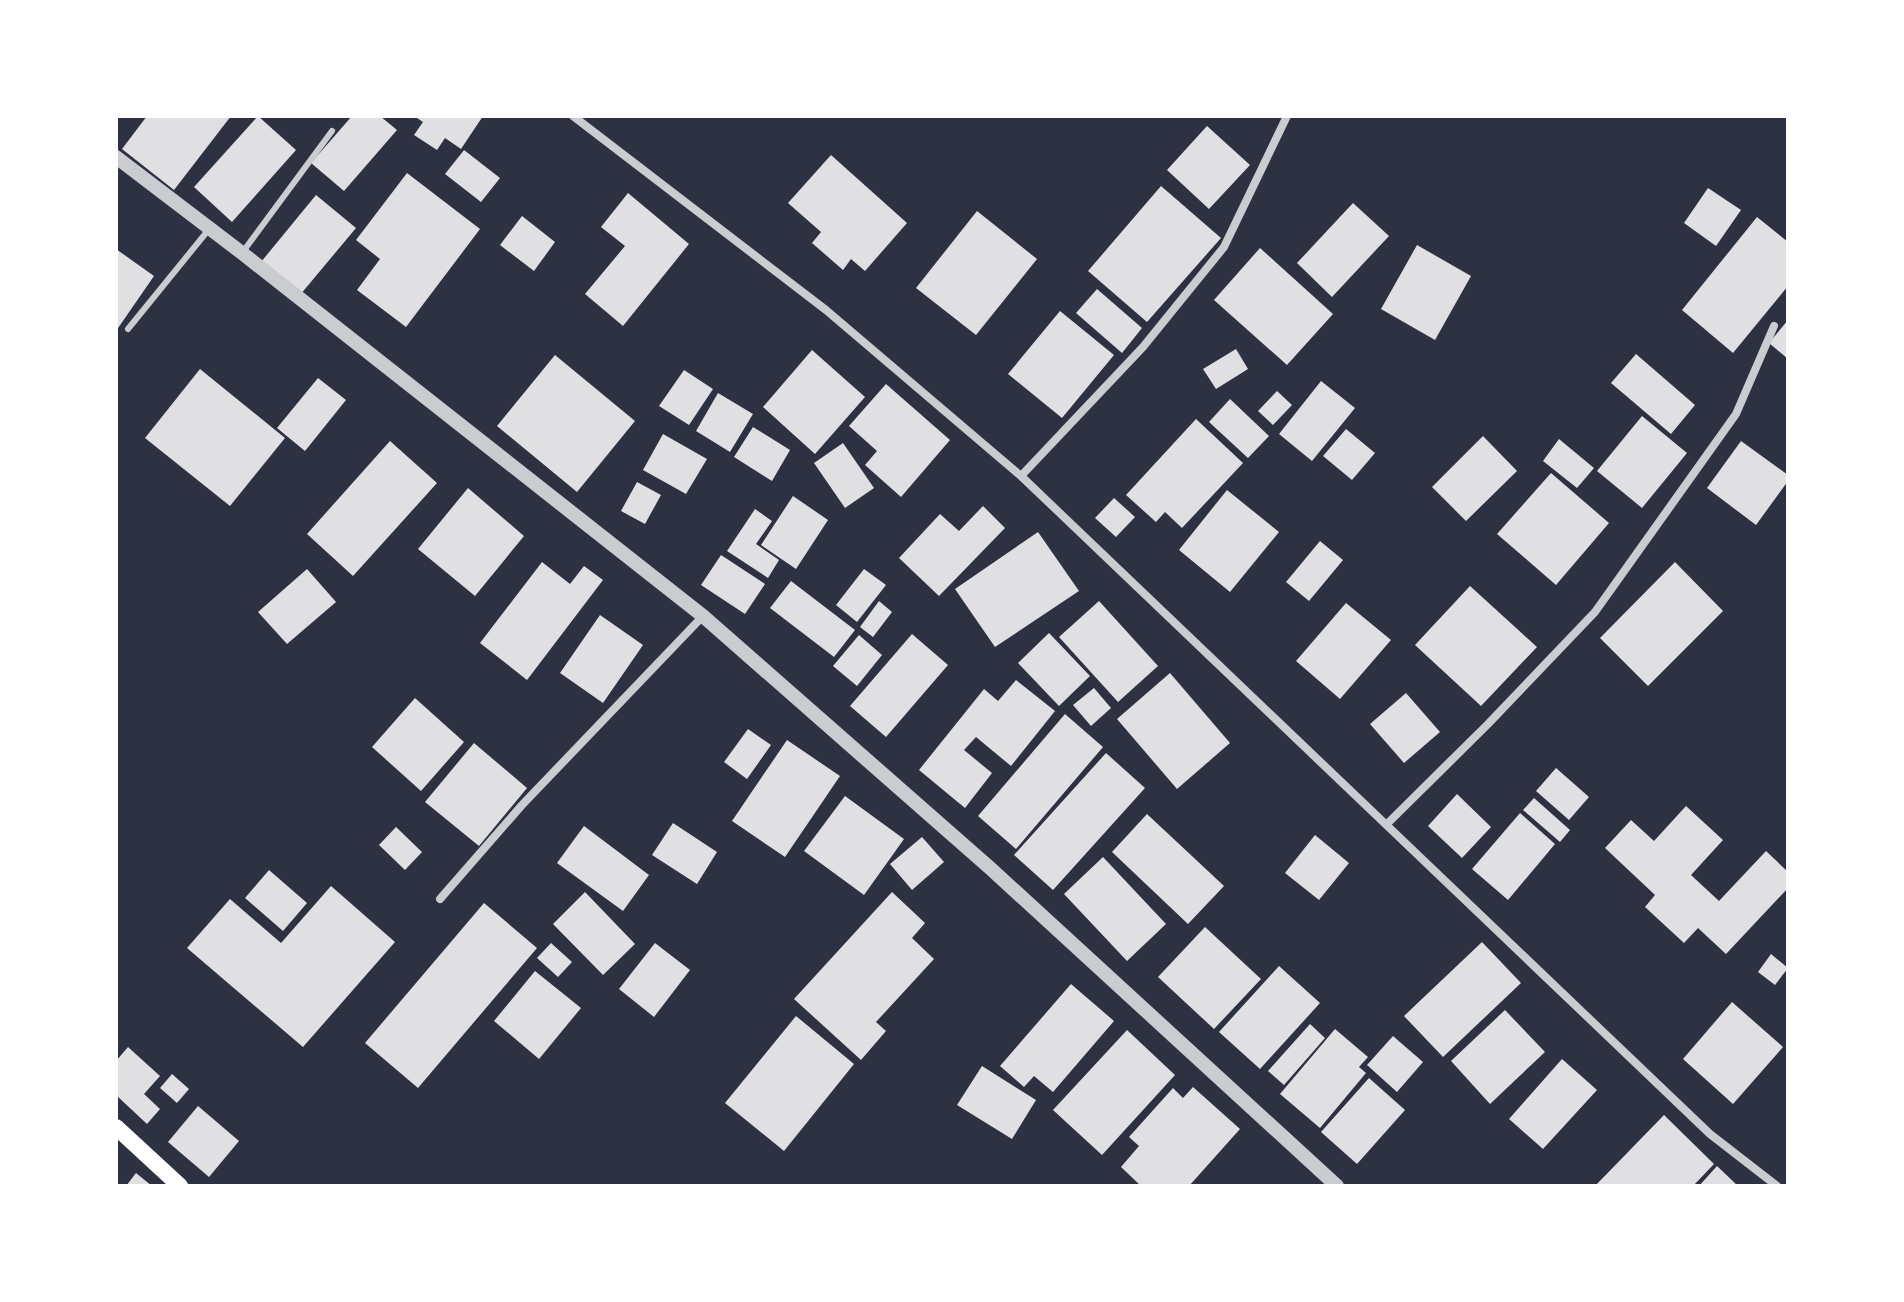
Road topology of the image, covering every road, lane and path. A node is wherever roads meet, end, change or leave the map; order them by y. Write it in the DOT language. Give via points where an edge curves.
graph roads {
  1 [pos="573,116"];
  2 [pos="1287,116"];
  3 [pos="332,131"];
  4 [pos="116,157"];
  5 [pos="210,228"];
  6 [pos="242,253"];
  7 [pos="1774,326"];
  8 [pos="128,329"];
  9 [pos="1021,476"];
  10 [pos="703,616"];
  11 [pos="1387,824"];
  12 [pos="440,899"];
  13 [pos="116,1127"];
  14 [pos="180,1186"];
  15 [pos="1337,1186"];
  16 [pos="1777,1186"];
  1 -- 9 [label="street" via="826,310"];
  2 -- 9 [label="street" via="1224,247 1143,347"];
  3 -- 6 [label="lane"];
  4 -- 5 [label="street"];
  5 -- 6 [label="street"];
  5 -- 8 [label="lane"];
  6 -- 10 [label="street"];
  7 -- 11 [label="street" via="1736,414 1595,612"];
  9 -- 11 [label="street"];
  10 -- 12 [label="street" via="532,794"];
  10 -- 15 [label="street" via="990,868"];
  11 -- 16 [label="street" via="1710,1134"];
  13 -- 14 [label="main road"];
}
